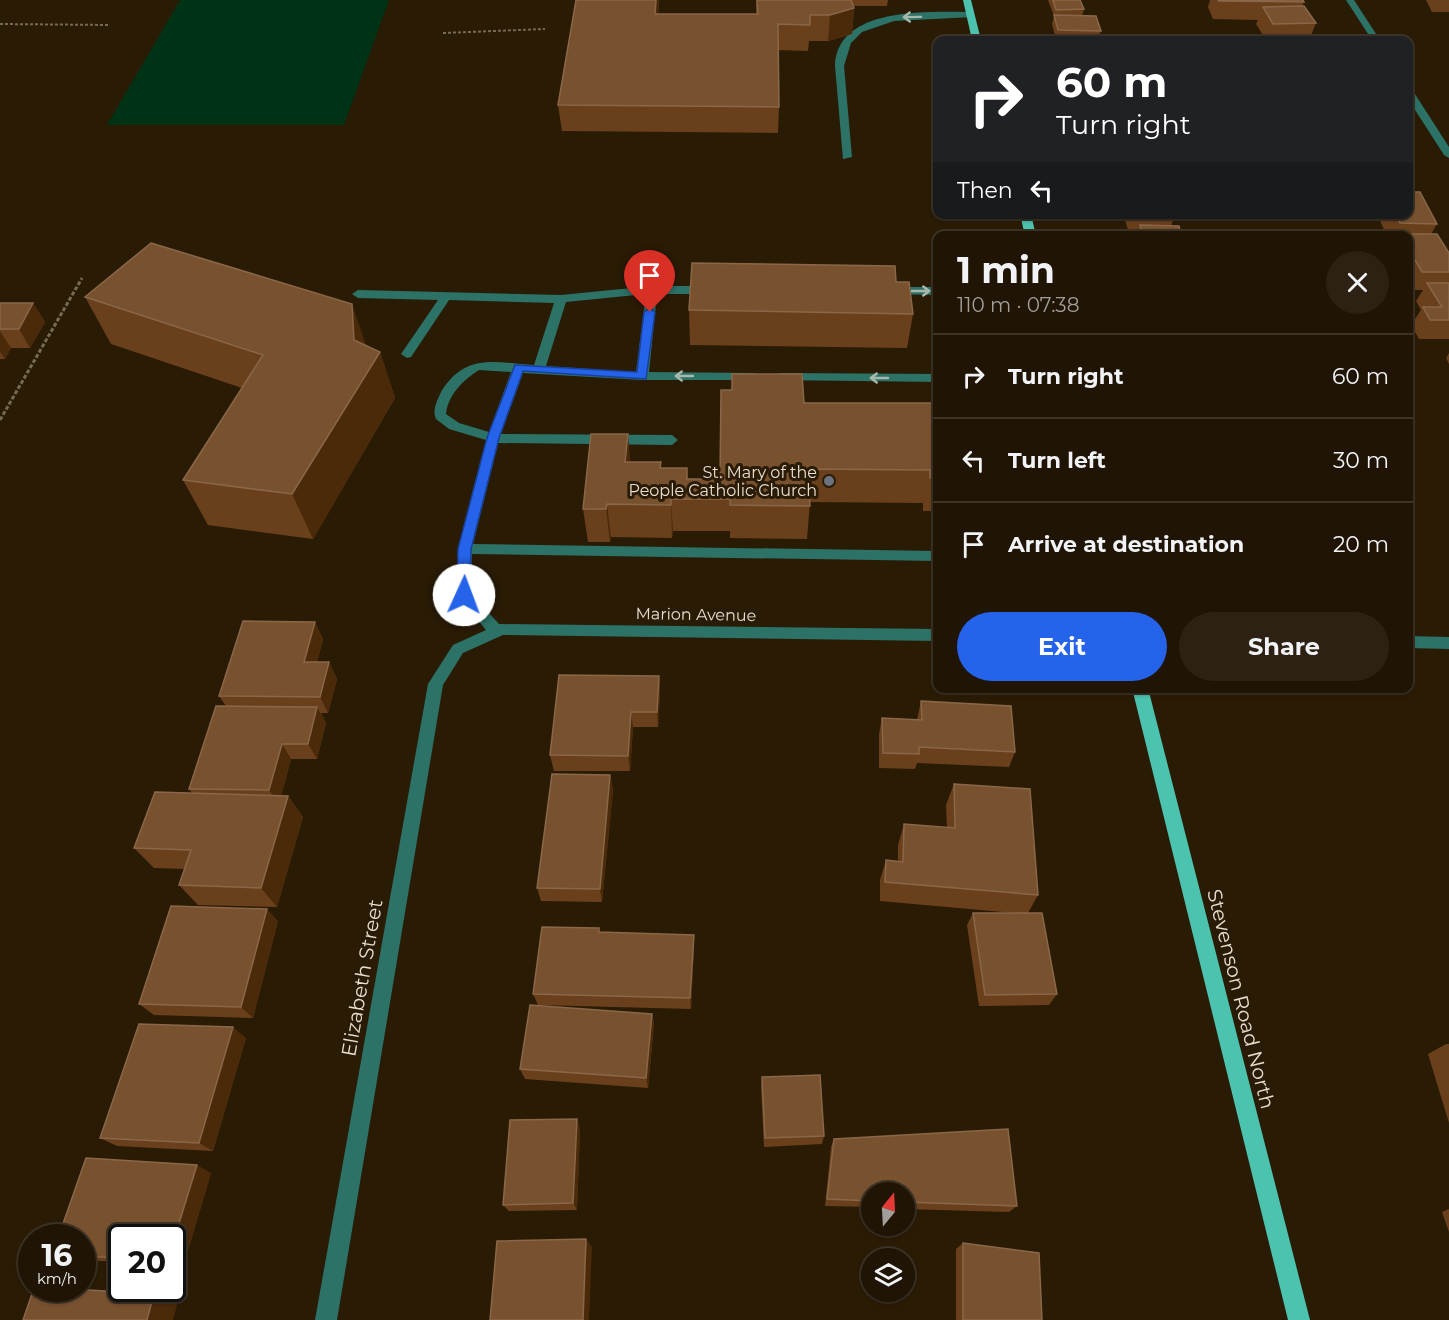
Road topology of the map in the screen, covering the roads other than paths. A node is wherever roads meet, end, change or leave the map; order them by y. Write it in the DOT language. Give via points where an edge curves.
graph roads {
  1 [pos="967,0"];
  2 [pos="1350,0"];
  3 [pos="970,15"];
  4 [pos="976,36"];
  5 [pos="1373,36"];
  6 [pos="1413,100"];
  7 [pos="1449,155"];
  8 [pos="847,157"];
  9 [pos="652,290"];
  10 [pos="724,290"];
  11 [pos="878,291"];
  12 [pos="933,291"];
  13 [pos="358,294"];
  14 [pos="446,296"];
  15 [pos="561,299"];
  16 [pos="407,354"];
  17 [pos="519,367"];
  18 [pos="539,369"];
  19 [pos="642,376"];
  20 [pos="933,378"];
  21 [pos="493,438"];
  22 [pos="672,440"];
  23 [pos="465,549"];
  24 [pos="933,556"];
  25 [pos="496,631"];
  26 [pos="933,635"];
  27 [pos="1413,642"];
  28 [pos="1449,643"];
  29 [pos="458,649"];
  30 [pos="1141,693"];
  31 [pos="326,1320"];
  32 [pos="1299,1320"];
  1 -- 3 [label="main road"];
  2 -- 5 [label="street"];
  3 -- 4 [label="main road"];
  3 -- 8 [label="street, one-way" via="877,20 863,26 850,41 840,59"];
  6 -- 7 [label="street"];
  9 -- 10 [label="street"];
  9 -- 15 [label="street"];
  9 -- 19 [label="street"];
  11 -- 12 [label="street, one-way"];
  13 -- 14 [label="street"];
  14 -- 15 [label="street"];
  14 -- 16 [label="street"];
  15 -- 18 [label="street"];
  17 -- 18 [label="street"];
  17 -- 21 [label="street"];
  17 -- 21 [label="street" via="487,365 470,370 448,393 440,410 440,416 454,426"];
  18 -- 19 [label="street"];
  20 -- 19 [label="street, one-way"];
  21 -- 22 [label="street"];
  21 -- 23 [label="street"];
  23 -- 24 [label="street"];
  23 -- 25 [label="street" via="464,595"];
  25 -- 26 [label="street, Marion Avenue" via="502,628"];
  25 -- 29 [label="street, Marion Avenue"];
  27 -- 28 [label="street"];
  29 -- 31 [label="street, Elizabeth Street" via="436,684"];
  30 -- 32 [label="main road, Stevenson Road North"];
}
